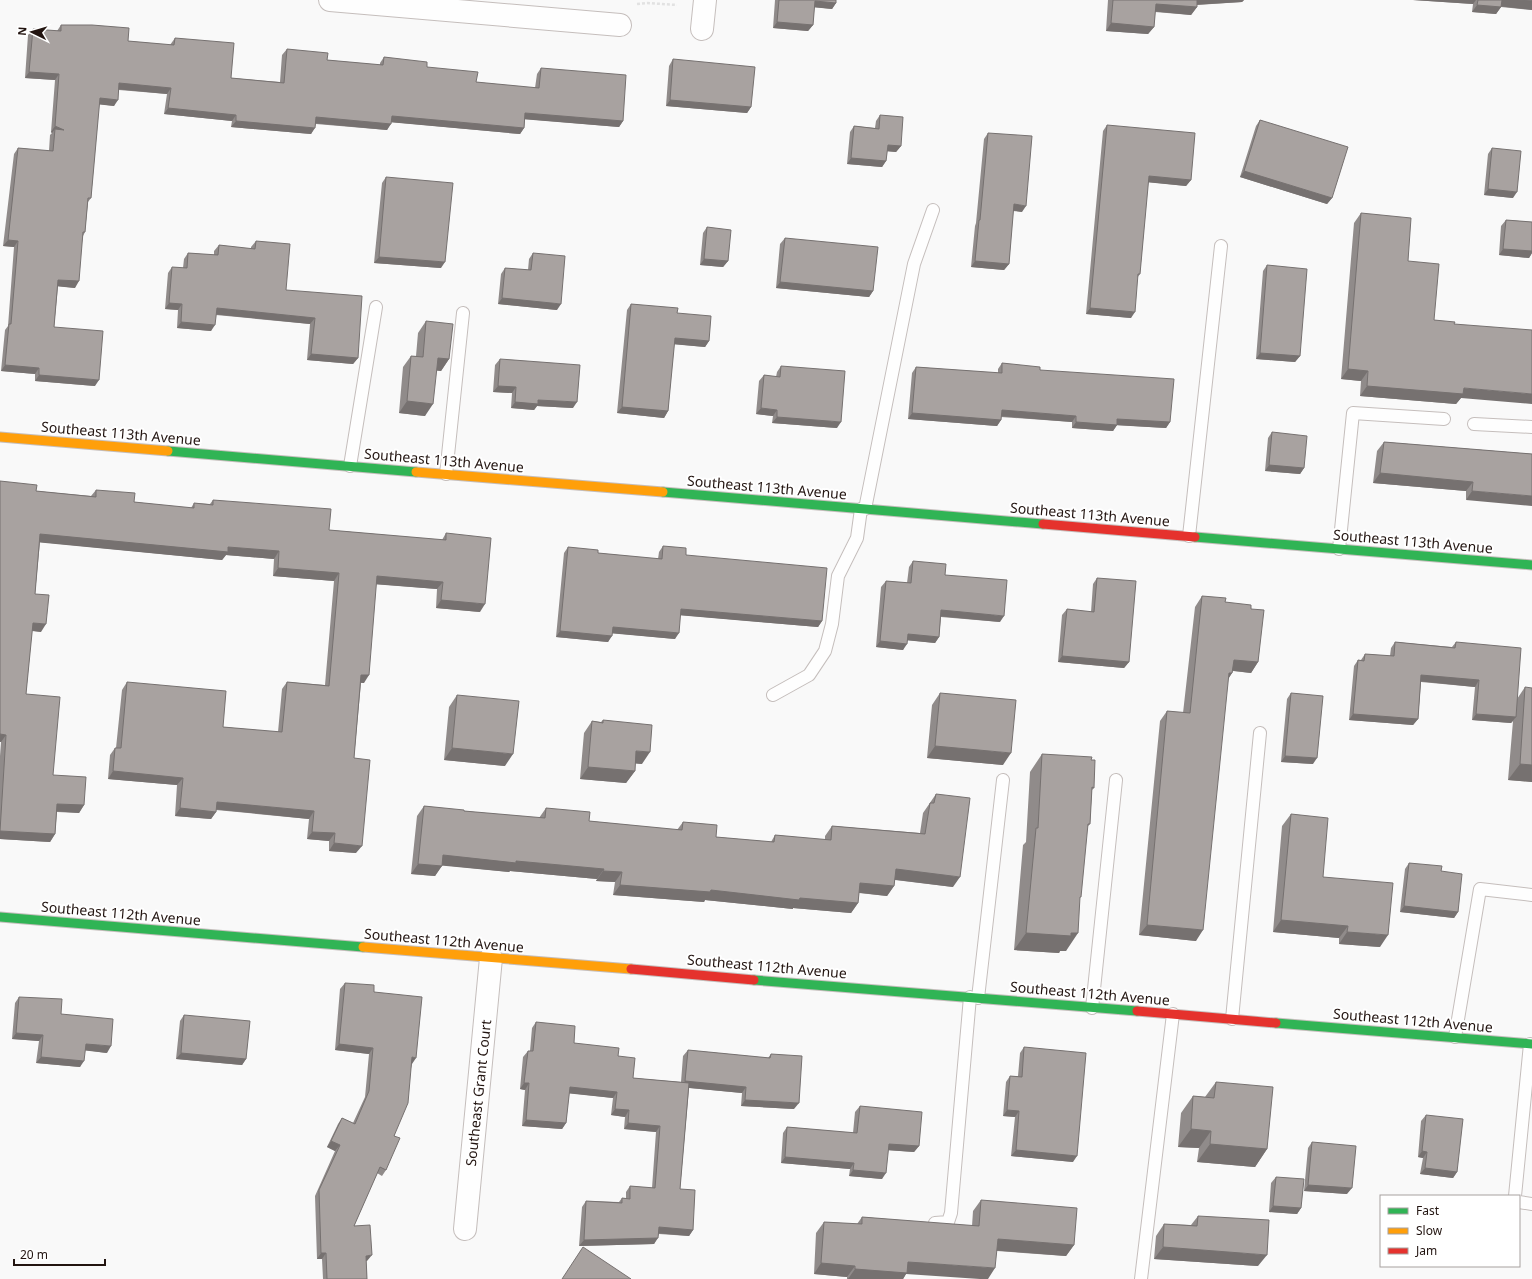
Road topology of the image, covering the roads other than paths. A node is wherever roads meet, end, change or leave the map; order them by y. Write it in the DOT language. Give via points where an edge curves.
graph roads {
  1 [pos="330,0"];
  2 [pos="620,25"];
  3 [pos="933,210"];
  4 [pos="1221,246"];
  5 [pos="376,307"];
  6 [pos="463,312"];
  7 [pos="1444,419"];
  8 [pos="1474,424"];
  9 [pos="1532,427"];
  10 [pos="0,437"];
  11 [pos="350,466"];
  12 [pos="446,474"];
  13 [pos="863,509"];
  14 [pos="1190,536"];
  15 [pos="1339,548"];
  16 [pos="1532,565"];
  17 [pos="773,695"];
  18 [pos="1260,733"];
  19 [pos="1002,780"];
  20 [pos="1116,780"];
  21 [pos="1532,895"];
  22 [pos="0,917"];
  23 [pos="491,958"];
  24 [pos="974,998"];
  25 [pos="1092,1008"];
  26 [pos="1173,1014"];
  27 [pos="1232,1019"];
  28 [pos="1455,1037"];
  29 [pos="1531,1044"];
  30 [pos="1515,1195"];
  31 [pos="1520,1202"];
  32 [pos="1532,1204"];
  33 [pos="935,1223"];
  34 [pos="464,1229"];
  35 [pos="1141,1279"];
  1 -- 2 [label="street"];
  3 -- 13 [label="lane" via="914,264"];
  4 -- 14 [label="lane"];
  5 -- 11 [label="lane"];
  6 -- 12 [label="lane"];
  7 -- 15 [label="lane" via="1352,413"];
  8 -- 9 [label="lane"];
  10 -- 11 [label="street, Southeast 113th Avenue"];
  11 -- 12 [label="street, Southeast 113th Avenue"];
  12 -- 13 [label="street, Southeast 113th Avenue"];
  13 -- 14 [label="street, Southeast 113th Avenue"];
  13 -- 17 [label="lane" via="857,538 838,576 832,624 825,651 810,675"];
  14 -- 15 [label="street, Southeast 113th Avenue"];
  15 -- 16 [label="street, Southeast 113th Avenue"];
  18 -- 27 [label="lane"];
  19 -- 24 [label="lane"];
  20 -- 25 [label="lane"];
  21 -- 28 [label="lane" via="1480,889"];
  22 -- 23 [label="street, Southeast 112th Avenue"];
  23 -- 24 [label="street, Southeast 112th Avenue"];
  23 -- 34 [label="street, Southeast Grant Court"];
  24 -- 25 [label="street, Southeast 112th Avenue"];
  24 -- 33 [label="lane" via="951,1213 948,1222"];
  25 -- 26 [label="street, Southeast 112th Avenue"];
  26 -- 27 [label="street, Southeast 112th Avenue"];
  26 -- 35 [label="lane"];
  27 -- 28 [label="street, Southeast 112th Avenue"];
  28 -- 29 [label="street, Southeast 112th Avenue"];
  29 -- 30 [label="lane"];
  31 -- 32 [label="lane"];
}
